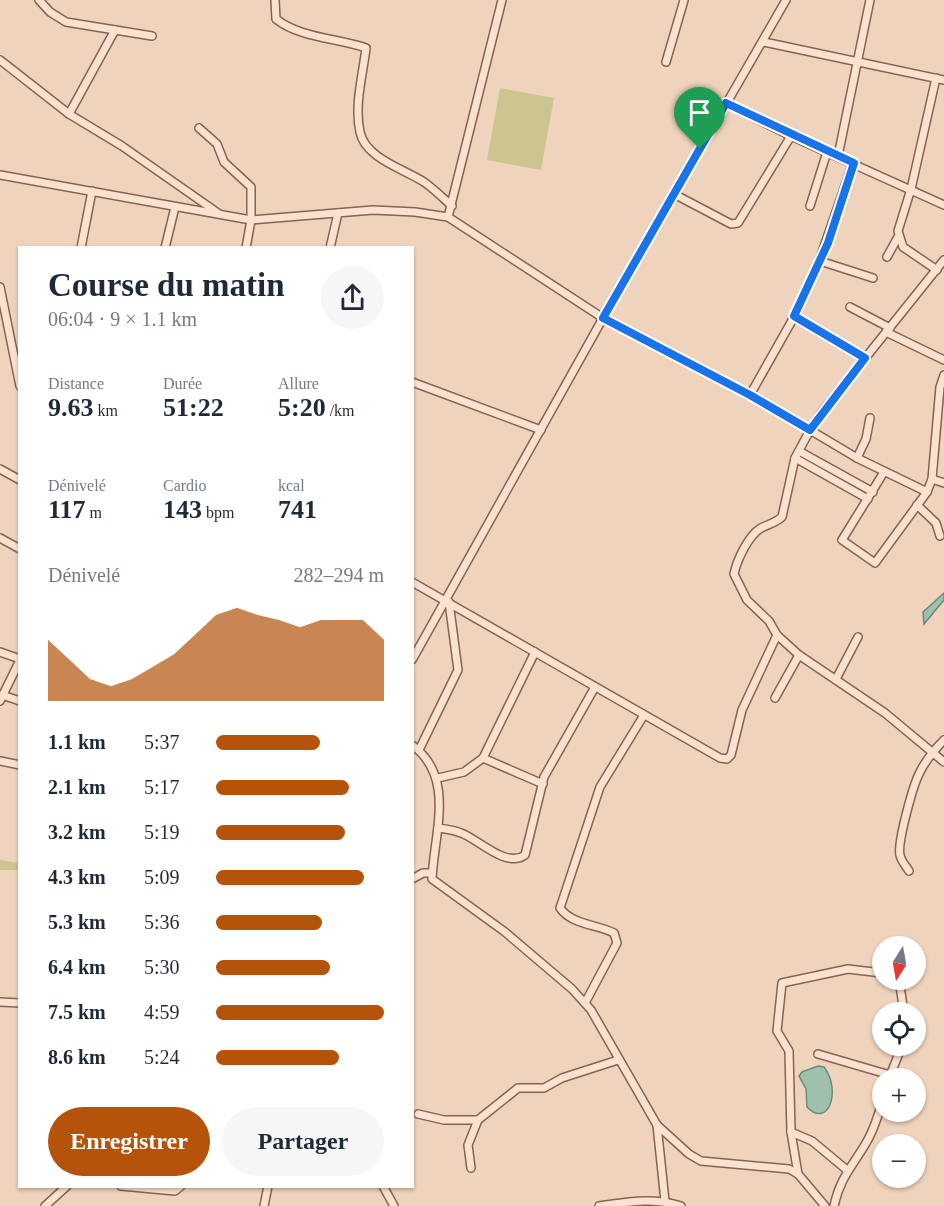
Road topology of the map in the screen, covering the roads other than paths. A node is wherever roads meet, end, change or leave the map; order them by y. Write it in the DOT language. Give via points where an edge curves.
graph roads {
  1 [pos="39,0"];
  2 [pos="275,0"];
  3 [pos="502,0"];
  4 [pos="684,0"];
  5 [pos="786,0"];
  6 [pos="870,0"];
  7 [pos="115,30"];
  8 [pos="153,36"];
  9 [pos="764,42"];
  10 [pos="0,60"];
  11 [pos="666,62"];
  12 [pos="857,63"];
  13 [pos="940,80"];
  14 [pos="726,103"];
  15 [pos="69,114"];
  16 [pos="199,128"];
  17 [pos="790,136"];
  18 [pos="828,152"];
  19 [pos="838,156"];
  20 [pos="854,163"];
  21 [pos="0,175"];
  22 [pos="911,189"];
  23 [pos="92,191"];
  24 [pos="674,194"];
  25 [pos="944,205"];
  26 [pos="452,206"];
  27 [pos="810,206"];
  28 [pos="175,207"];
  29 [pos="338,213"];
  30 [pos="220,215"];
  31 [pos="448,217"];
  32 [pos="251,220"];
  33 [pos="898,237"];
  34 [pos="81,246"];
  35 [pos="165,246"];
  36 [pos="246,246"];
  37 [pos="330,246"];
  38 [pos="887,257"];
  39 [pos="944,260"];
  40 [pos="820,261"];
  41 [pos="937,270"];
  42 [pos="873,278"];
  43 [pos="0,287"];
  44 [pos="850,307"];
  45 [pos="794,316"];
  46 [pos="603,318"];
  47 [pos="4,322"];
  48 [pos="888,330"];
  49 [pos="17,357"];
  50 [pos="865,358"];
  51 [pos="944,360"];
  52 [pos="944,375"];
  53 [pos="414,383"];
  54 [pos="750,395"];
  55 [pos="870,418"];
  56 [pos="941,423"];
  57 [pos="541,430"];
  58 [pos="810,430"];
  59 [pos="799,451"];
  60 [pos="857,458"];
  61 [pos="795,459"];
  62 [pos="0,469"];
  63 [pos="884,472"];
  64 [pos="18,479"];
  65 [pos="932,479"];
  66 [pos="944,483"];
  67 [pos="873,492"];
  68 [pos="927,492"];
  69 [pos="868,499"];
  70 [pos="917,506"];
  71 [pos="940,536"];
  72 [pos="0,538"];
  73 [pos="18,548"];
  74 [pos="414,583"];
  75 [pos="447,601"];
  76 [pos="777,635"];
  77 [pos="858,637"];
  78 [pos="0,652"];
  79 [pos="535,652"];
  80 [pos="799,655"];
  81 [pos="414,657"];
  82 [pos="18,658"];
  83 [pos="18,663"];
  84 [pos="836,679"];
  85 [pos="595,687"];
  86 [pos="1,698"];
  87 [pos="775,698"];
  88 [pos="18,701"];
  89 [pos="644,715"];
  90 [pos="944,740"];
  91 [pos="414,746"];
  92 [pos="419,750"];
  93 [pos="932,753"];
  94 [pos="483,758"];
  95 [pos="0,761"];
  96 [pos="944,762"];
  97 [pos="18,765"];
  98 [pos="438,778"];
  99 [pos="543,784"];
  100 [pos="438,828"];
  101 [pos="909,871"];
  102 [pos="432,873"];
  103 [pos="414,878"];
  104 [pos="872,972"];
  105 [pos="0,1002"];
  106 [pos="585,1002"];
  107 [pos="18,1003"];
  108 [pos="818,1054"];
  109 [pos="618,1060"];
  110 [pos="872,1071"];
  111 [pos="418,1114"];
  112 [pos="478,1120"];
  113 [pos="875,1122"];
  114 [pos="657,1125"];
  115 [pos="791,1132"];
  116 [pos="471,1168"];
  117 [pos="847,1170"];
  118 [pos="798,1174"];
  119 [pos="66,1188"];
  120 [pos="130,1188"];
  121 [pos="179,1188"];
  122 [pos="268,1188"];
  123 [pos="384,1188"];
  124 [pos="665,1201"];
  125 [pos="45,1206"];
  126 [pos="264,1206"];
  127 [pos="394,1206"];
  128 [pos="599,1206"];
  129 [pos="681,1206"];
  130 [pos="825,1206"];
  131 [pos="834,1206"];
  1 -- 7 [label="street" via="66,22"];
  2 -- 26 [label="street" via="276,19 286,27 366,48 358,111 363,141"];
  3 -- 26 [label="street"];
  4 -- 11 [label="street"];
  5 -- 9 [label="street"];
  6 -- 12 [label="street"];
  7 -- 8 [label="street"];
  7 -- 15 [label="street"];
  9 -- 12 [label="street"];
  9 -- 14 [label="street"];
  10 -- 15 [label="street"];
  12 -- 13 [label="street"];
  12 -- 19 [label="street"];
  13 -- 22 [label="street"];
  14 -- 17 [label="street"];
  14 -- 24 [label="street"];
  15 -- 30 [label="street"];
  16 -- 32 [label="street" via="217,144 224,162 251,188"];
  17 -- 18 [label="street"];
  17 -- 24 [label="street" via="738,223 731,224"];
  18 -- 19 [label="street"];
  18 -- 27 [label="street"];
  19 -- 20 [label="street"];
  20 -- 22 [label="street"];
  20 -- 40 [label="street"];
  21 -- 23 [label="street"];
  22 -- 25 [label="street"];
  22 -- 33 [label="street"];
  23 -- 28 [label="street"];
  23 -- 34 [label="street"];
  24 -- 46 [label="street"];
  26 -- 31 [label="street"];
  28 -- 30 [label="street"];
  28 -- 35 [label="street"];
  29 -- 31 [label="street" via="372,210"];
  29 -- 32 [label="street"];
  29 -- 37 [label="street"];
  30 -- 32 [label="street"];
  31 -- 46 [label="street"];
  32 -- 36 [label="street"];
  33 -- 38 [label="street"];
  33 -- 41 [label="street" via="903,247"];
  39 -- 41 [label="street"];
  40 -- 42 [label="street"];
  40 -- 45 [label="street"];
  41 -- 48 [label="street"];
  43 -- 47 [label="street"];
  44 -- 48 [label="street"];
  45 -- 50 [label="street"];
  45 -- 54 [label="street"];
  46 -- 54 [label="street"];
  46 -- 57 [label="street"];
  47 -- 49 [label="street"];
  48 -- 50 [label="street"];
  48 -- 51 [label="street"];
  50 -- 58 [label="street"];
  52 -- 56 [label="street" via="940,387"];
  53 -- 57 [label="street"];
  54 -- 58 [label="street"];
  55 -- 60 [label="street"];
  56 -- 65 [label="street"];
  57 -- 75 [label="street"];
  58 -- 59 [label="street"];
  58 -- 60 [label="street"];
  59 -- 61 [label="street"];
  59 -- 67 [label="street"];
  60 -- 63 [label="street"];
  61 -- 69 [label="street"];
  61 -- 76 [label="street" via="782,517 760,529 749,541 734,574 747,600 769,621"];
  62 -- 64 [label="street"];
  63 -- 67 [label="street"];
  63 -- 68 [label="street"];
  65 -- 66 [label="street"];
  65 -- 68 [label="street"];
  67 -- 69 [label="street"];
  68 -- 70 [label="street"];
  69 -- 70 [label="street" via="842,540 875,563"];
  70 -- 71 [label="street" via="936,523"];
  72 -- 73 [label="street"];
  74 -- 75 [label="street"];
  75 -- 79 [label="street"];
  75 -- 81 [label="street"];
  75 -- 92 [label="street" via="458,670"];
  76 -- 80 [label="street"];
  76 -- 89 [label="street" via="742,710 727,759"];
  77 -- 84 [label="street"];
  78 -- 82 [label="street"];
  79 -- 85 [label="street"];
  79 -- 94 [label="street"];
  80 -- 84 [label="street"];
  80 -- 87 [label="street"];
  83 -- 86 [label="street"];
  84 -- 93 [label="street"];
  85 -- 89 [label="street"];
  85 -- 99 [label="street"];
  86 -- 88 [label="street"];
  89 -- 106 [label="street" via="600,787 560,908 577,921 614,933 617,943"];
  90 -- 93 [label="street"];
  91 -- 92 [label="street"];
  92 -- 98 [label="street"];
  93 -- 96 [label="street"];
  93 -- 101 [label="street" via="917,780 899,847"];
  94 -- 98 [label="street" via="464,772"];
  94 -- 99 [label="street"];
  95 -- 97 [label="street"];
  98 -- 100 [label="street"];
  99 -- 100 [label="street" via="521,858 493,853 461,833"];
  100 -- 102 [label="street"];
  102 -- 103 [label="street"];
  102 -- 106 [label="street" via="432,879 505,932"];
  104 -- 115 [label="street" via="848,969 782,983 777,1031 789,1051"];
  105 -- 107 [label="street"];
  106 -- 109 [label="street"];
  108 -- 110 [label="street"];
  109 -- 112 [label="street" via="544,1088 518,1088"];
  109 -- 114 [label="street"];
  111 -- 112 [label="street" via="444,1120"];
  112 -- 116 [label="street" via="468,1145"];
  113 -- 117 [label="street" via="867,1142"];
  114 -- 118 [label="street" via="700,1161 779,1167"];
  114 -- 124 [label="street"];
  115 -- 117 [label="street" via="812,1142"];
  115 -- 118 [label="street"];
  117 -- 131 [label="street" via="838,1186"];
  118 -- 130 [label="street"];
  119 -- 125 [label="street"];
  120 -- 121 [label="street" via="159,1192"];
  122 -- 126 [label="street"];
  123 -- 127 [label="street"];
  124 -- 128 [label="street"];
  124 -- 129 [label="street"];
}
